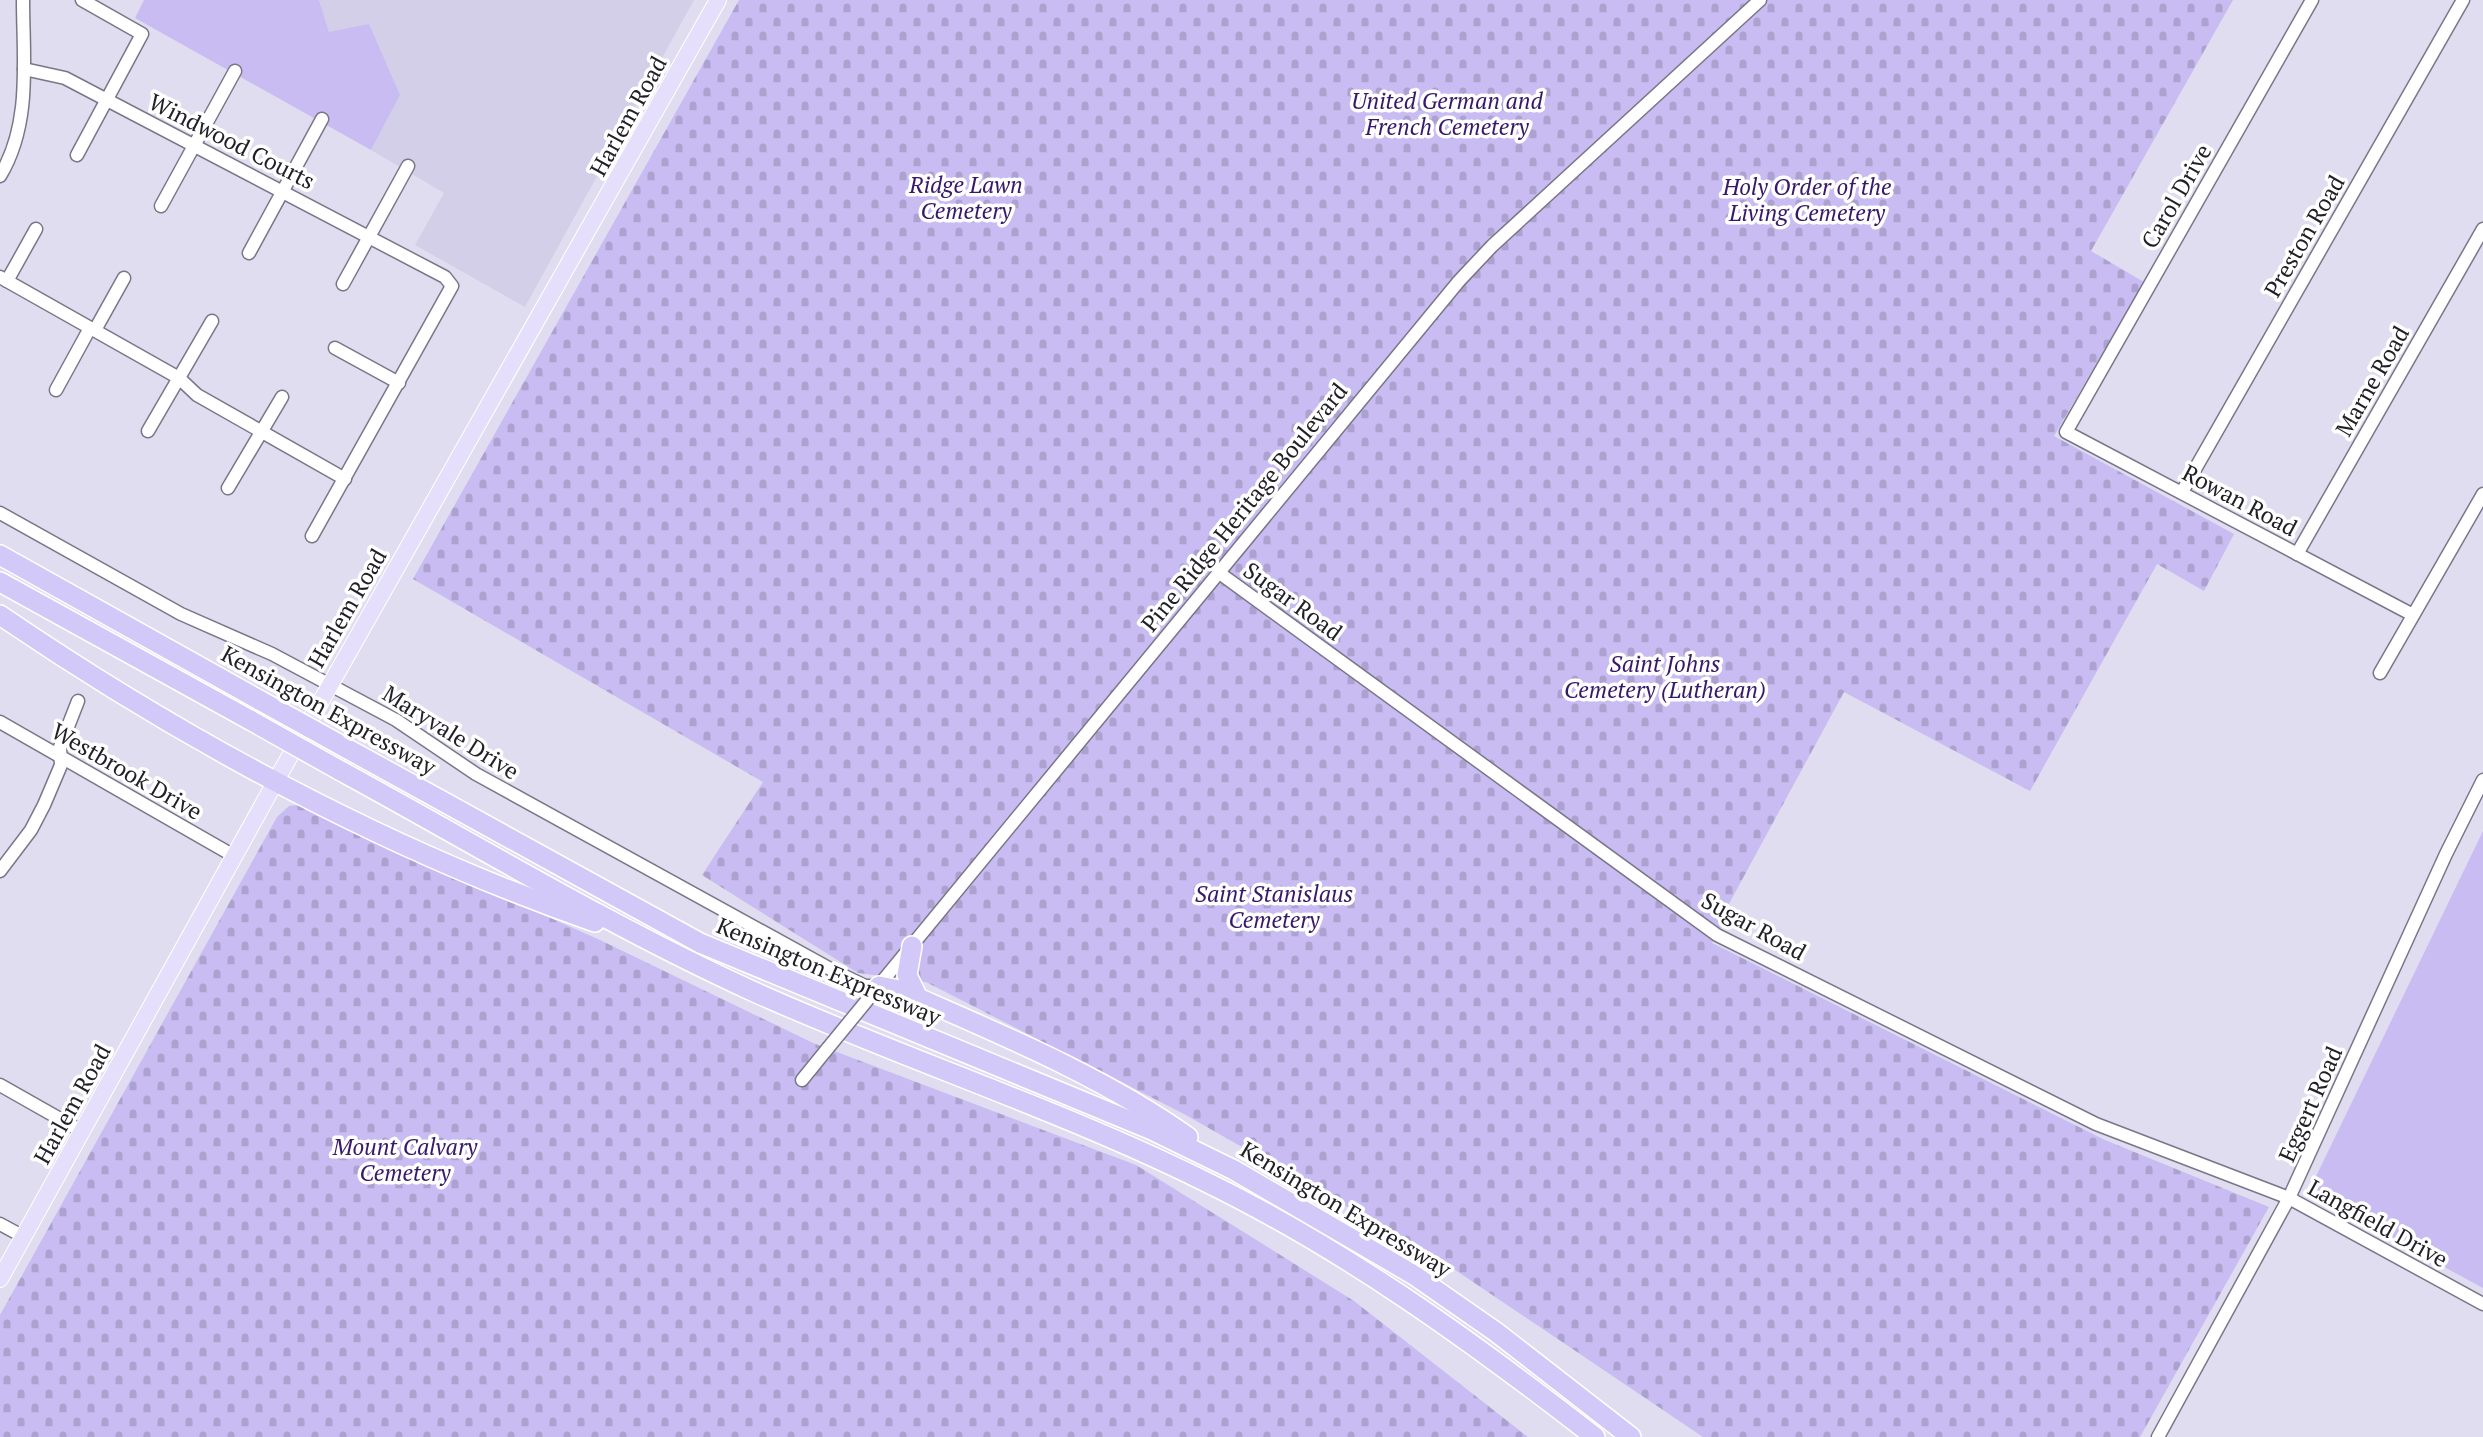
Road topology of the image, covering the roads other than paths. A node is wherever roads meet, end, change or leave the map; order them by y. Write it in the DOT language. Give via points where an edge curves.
graph roads {
  1 [pos="23,0"];
  2 [pos="82,0"];
  3 [pos="718,0"];
  4 [pos="1760,0"];
  5 [pos="2312,0"];
  6 [pos="2463,0"];
  7 [pos="24,69"];
  8 [pos="235,71"];
  9 [pos="106,100"];
  10 [pos="322,119"];
  11 [pos="194,148"];
  12 [pos="78,155"];
  13 [pos="408,166"];
  14 [pos="0,176"];
  15 [pos="282,191"];
  16 [pos="161,206"];
  17 [pos="36,229"];
  18 [pos="2483,229"];
  19 [pos="369,235"];
  20 [pos="249,253"];
  21 [pos="124,278"];
  22 [pos="3,281"];
  23 [pos="343,284"];
  24 [pos="212,321"];
  25 [pos="92,329"];
  26 [pos="335,348"];
  27 [pos="179,378"];
  28 [pos="399,383"];
  29 [pos="56,390"];
  30 [pos="282,397"];
  31 [pos="2077,413"];
  32 [pos="262,430"];
  33 [pos="148,431"];
  34 [pos="345,479"];
  35 [pos="228,488"];
  36 [pos="2182,492"];
  37 [pos="2483,494"];
  38 [pos="0,513"];
  39 [pos="313,536"];
  40 [pos="2297,554"];
  41 [pos="0,555"];
  42 [pos="1218,572"];
  43 [pos="0,582"];
  44 [pos="0,615"];
  45 [pos="2413,615"];
  46 [pos="2380,673"];
  47 [pos="330,685"];
  48 [pos="78,701"];
  49 [pos="0,722"];
  50 [pos="61,757"];
  51 [pos="2483,780"];
  52 [pos="276,781"];
  53 [pos="234,856"];
  54 [pos="0,871"];
  55 [pos="650,941"];
  56 [pos="912,946"];
  57 [pos="874,992"];
  58 [pos="918,998"];
  59 [pos="802,1080"];
  60 [pos="0,1084"];
  61 [pos="83,1132"];
  62 [pos="1234,1170"];
  63 [pos="2289,1198"];
  64 [pos="0,1224"];
  65 [pos="24,1237"];
  66 [pos="0,1279"];
  67 [pos="2483,1304"];
  68 [pos="1595,1437"];
  69 [pos="1631,1437"];
  70 [pos="2158,1437"];
  1 -- 7 [label="street"];
  2 -- 9 [label="street" via="142,34"];
  3 -- 47 [label="main road, Harlem Road"];
  4 -- 42 [label="street, Pine Ridge Heritage Boulevard" via="1492,246"];
  5 -- 31 [label="street, Carol Drive"];
  6 -- 36 [label="street, Preston Road"];
  7 -- 9 [label="street, Windwood Courts" via="65,78"];
  7 -- 14 [label="street" via="21,115 9,162"];
  8 -- 11 [label="street"];
  9 -- 11 [label="street, Windwood Courts"];
  9 -- 12 [label="street"];
  10 -- 15 [label="street"];
  11 -- 15 [label="street, Windwood Courts"];
  11 -- 16 [label="street"];
  13 -- 19 [label="street"];
  15 -- 19 [label="street, Windwood Courts"];
  15 -- 20 [label="street"];
  17 -- 22 [label="street"];
  18 -- 40 [label="street, Marne Road"];
  19 -- 23 [label="street"];
  19 -- 28 [label="street, Windwood Courts" via="445,277 452,286"];
  21 -- 25 [label="street"];
  22 -- 25 [label="street"];
  24 -- 27 [label="street"];
  25 -- 27 [label="street"];
  25 -- 29 [label="street"];
  26 -- 28 [label="street"];
  27 -- 32 [label="street" via="197,395"];
  27 -- 33 [label="street"];
  28 -- 34 [label="street"];
  30 -- 32 [label="street"];
  31 -- 36 [label="street, Rowan Road" via="2066,432"];
  32 -- 34 [label="street"];
  32 -- 35 [label="street"];
  34 -- 39 [label="street"];
  36 -- 40 [label="street, Rowan Road"];
  37 -- 45 [label="street"];
  38 -- 47 [label="street, Maryvale Drive" via="181,614"];
  40 -- 45 [label="street, Rowan Road"];
  41 -- 62 [label="highway, Kensington Expressway, bridge" via="699,943 1152,1130"];
  42 -- 56 [label="street, Pine Ridge Heritage Boulevard"];
  42 -- 63 [label="street, Sugar Road" via="1717,935 2096,1124"];
  43 -- 55 [label="highway, Kensington Expressway, bridge"];
  44 -- 52 [label="highway" via="90,674"];
  45 -- 46 [label="street"];
  47 -- 52 [label="main road, Harlem Road"];
  47 -- 57 [label="street, Maryvale Drive" via="396,720 458,764"];
  48 -- 50 [label="street" via="60,747"];
  49 -- 50 [label="street, Westbrook Drive"];
  50 -- 53 [label="street, Westbrook Drive"];
  50 -- 54 [label="street" via="31,830"];
  51 -- 63 [label="street, Eggert Road"];
  52 -- 53 [label="main road, Harlem Road"];
  52 -- 55 [label="highway" via="489,880"];
  53 -- 61 [label="main road, Harlem Road"];
  55 -- 68 [label="highway, Kensington Expressway" via="808,1015 1127,1145 1267,1213 1432,1315"];
  56 -- 57 [label="street, Pine Ridge Heritage Boulevard"];
  56 -- 58 [label="highway" via="907,975"];
  57 -- 58 [label="highway" via="890,986"];
  57 -- 59 [label="street, Pine Ridge Heritage Boulevard, bridge"];
  58 -- 62 [label="highway" via="1155,1113"];
  60 -- 61 [label="street"];
  61 -- 65 [label="main road, Harlem Road"];
  62 -- 69 [label="highway, Kensington Expressway" via="1415,1275"];
  63 -- 67 [label="street, Langfield Drive"];
  63 -- 70 [label="street, Eggert Road"];
  64 -- 65 [label="street"];
  65 -- 66 [label="main road, Harlem Road"];
}
